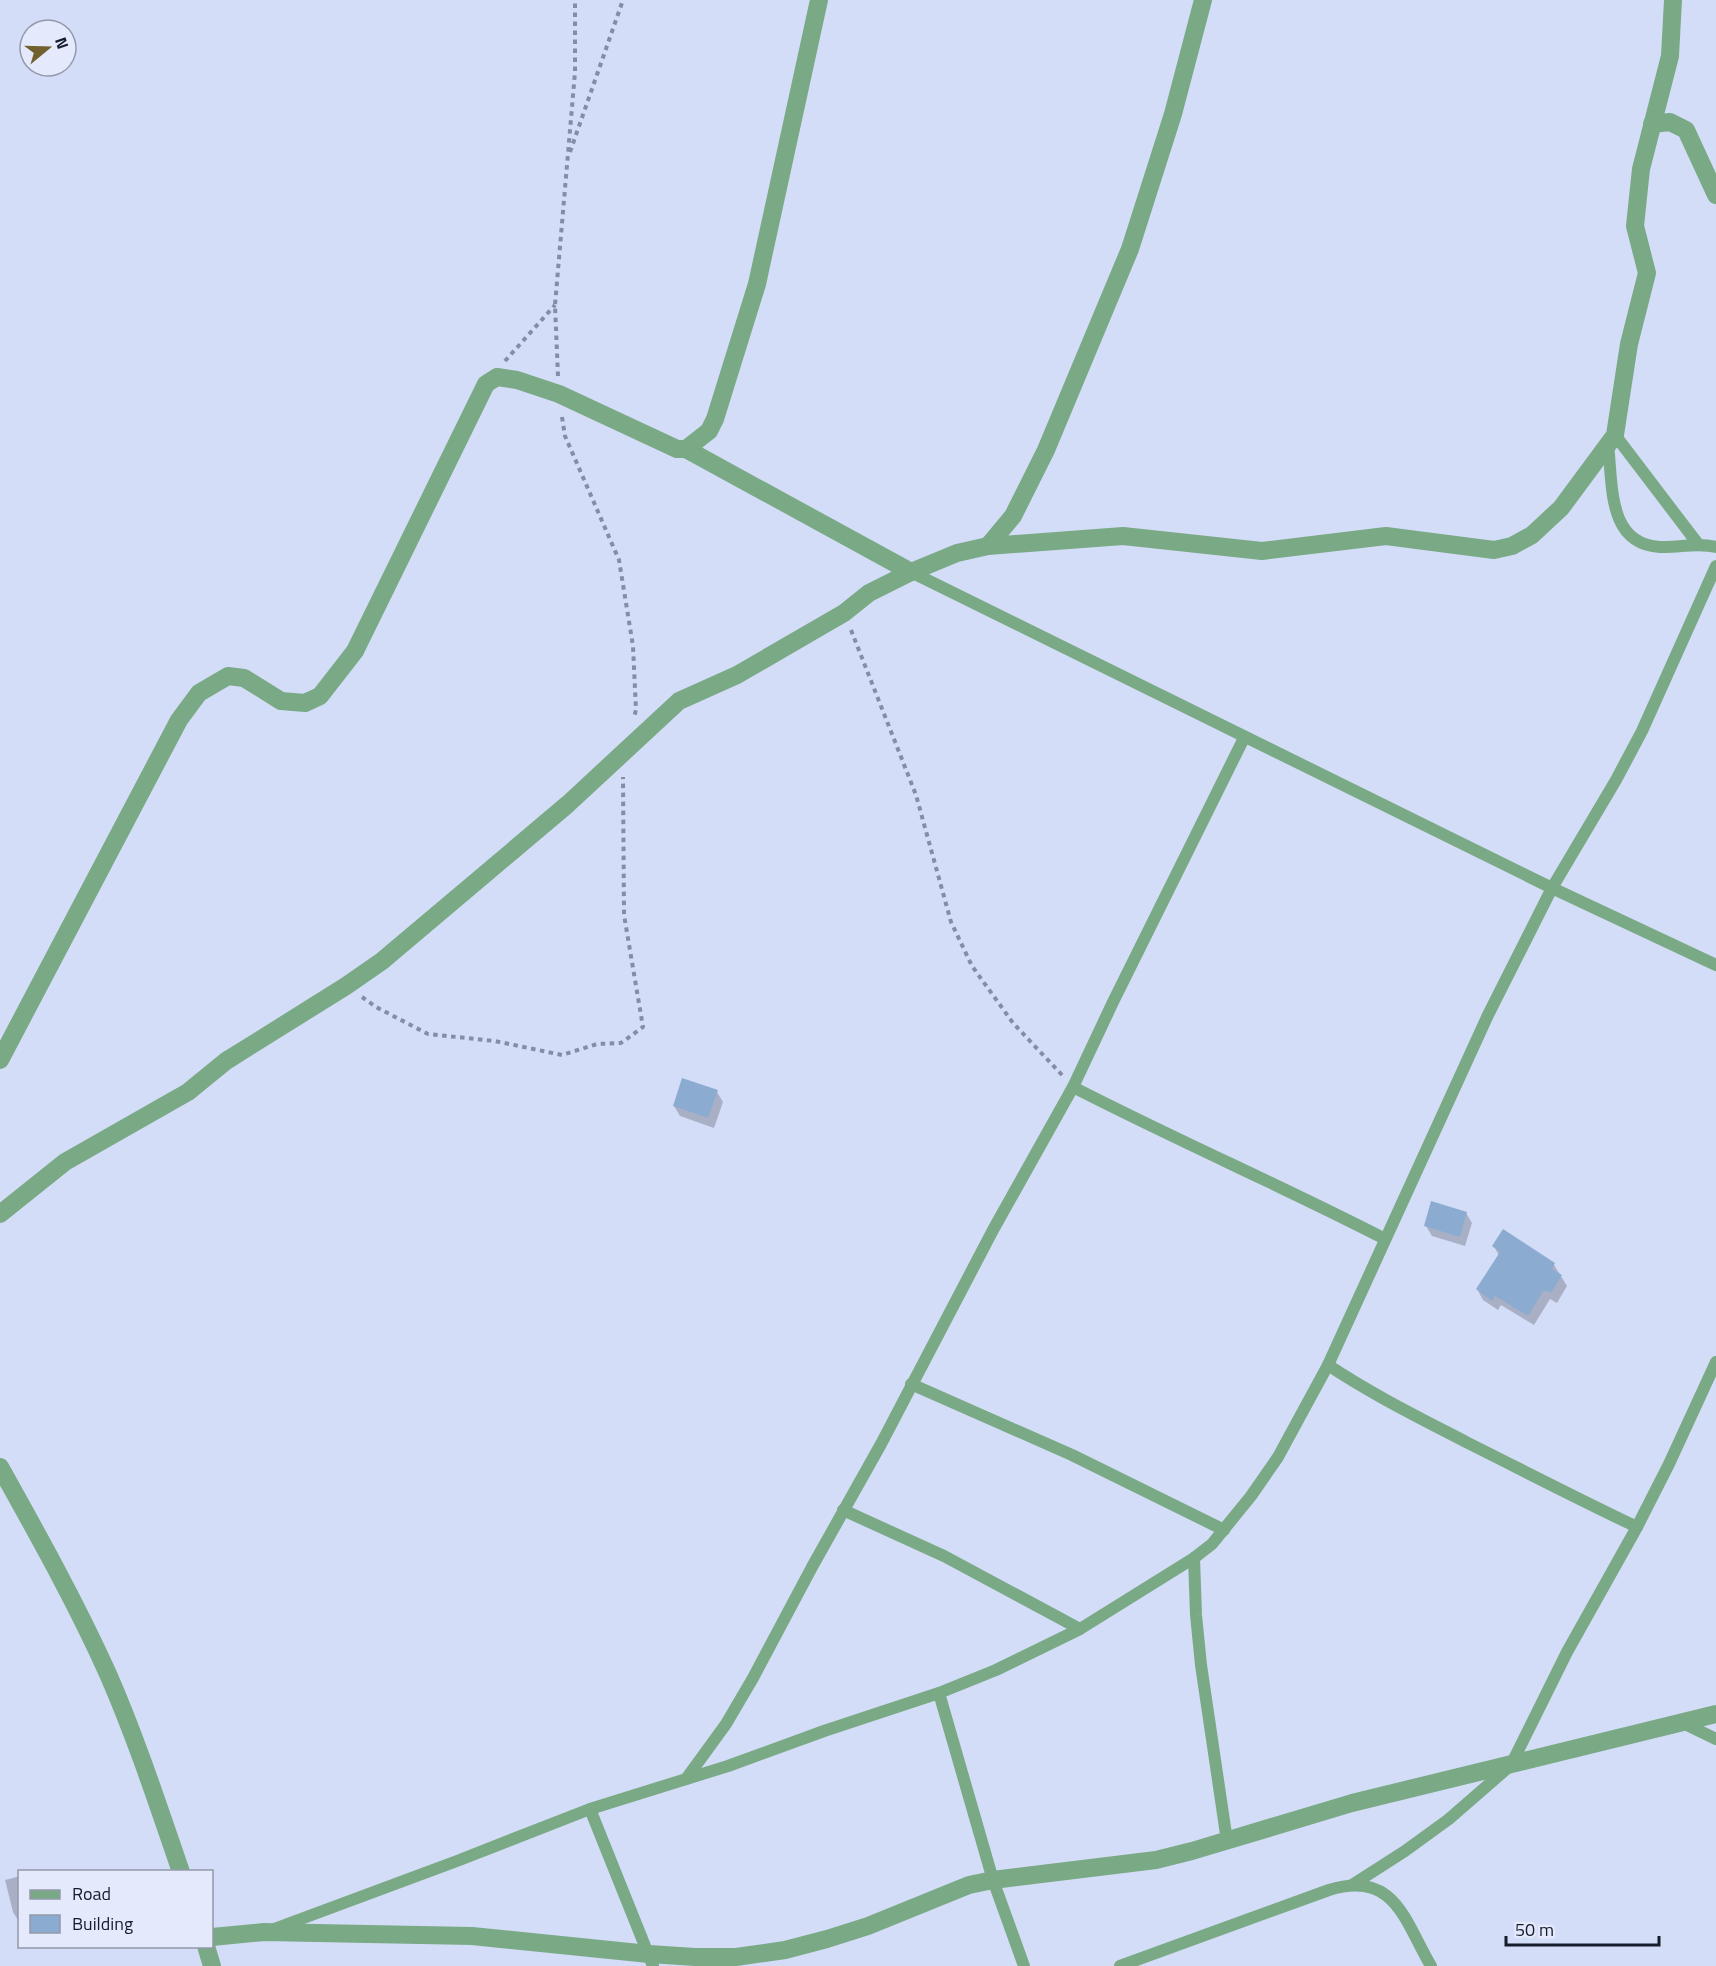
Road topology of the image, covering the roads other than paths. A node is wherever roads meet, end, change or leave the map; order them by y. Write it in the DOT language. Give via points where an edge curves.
graph roads {
  1 [pos="819,0"];
  2 [pos="1203,0"];
  3 [pos="1673,0"];
  4 [pos="1653,124"];
  5 [pos="1716,195"];
  6 [pos="1611,440"];
  7 [pos="686,449"];
  8 [pos="1698,544"];
  9 [pos="988,546"];
  10 [pos="1716,547"];
  11 [pos="1716,566"];
  12 [pos="911,572"];
  13 [pos="1244,738"];
  14 [pos="1552,888"];
  15 [pos="1716,965"];
  16 [pos="0,1060"];
  17 [pos="1072,1087"];
  18 [pos="0,1214"];
  19 [pos="1385,1239"];
  20 [pos="1716,1362"];
  21 [pos="1328,1365"];
  22 [pos="911,1384"];
  23 [pos="0,1467"];
  24 [pos="843,1510"];
  25 [pos="1637,1527"];
  26 [pos="1224,1530"];
  27 [pos="1194,1558"];
  28 [pos="1080,1629"];
  29 [pos="939,1693"];
  30 [pos="1716,1714"];
  31 [pos="1681,1722"];
  32 [pos="1716,1739"];
  33 [pos="1511,1765"];
  34 [pos="686,1779"];
  35 [pos="590,1809"];
  36 [pos="1227,1841"];
  37 [pos="180,1870"];
  38 [pos="993,1880"];
  39 [pos="1352,1885"];
  40 [pos="264,1932"];
  41 [pos="213,1937"];
  42 [pos="206,1948"];
  43 [pos="651,1960"];
  44 [pos="212,1966"];
  45 [pos="1024,1966"];
  46 [pos="1120,1966"];
  47 [pos="1431,1966"];
  1 -- 7 [label="street" via="757,284 715,419 709,431"];
  2 -- 9 [label="street" via="1173,114 1130,249 1046,450 1013,516"];
  3 -- 4 [label="street" via="1671,56"];
  4 -- 5 [label="street" via="1670,122 1686,130"];
  4 -- 6 [label="street" via="1641,168 1635,226 1647,273"];
  6 -- 8 [label="lane"];
  6 -- 8 [label="lane" via="1615,506 1622,528 1633,540 1660,547"];
  6 -- 9 [label="street" via="1561,508 1532,535 1494,550 1386,536 1262,551 1123,536"];
  7 -- 12 [label="street"];
  7 -- 16 [label="street" via="676,449 559,394 517,380 496,377 486,384 355,651 320,696 305,703 281,701 244,678 228,676 199,693 179,720"];
  8 -- 10 [label="lane"];
  9 -- 12 [label="street" via="957,553"];
  11 -- 14 [label="lane" via="1642,731"];
  12 -- 13 [label="lane"];
  12 -- 18 [label="street" via="869,593 844,613 737,675 679,701 560,812 382,961 226,1061 188,1092 65,1162"];
  13 -- 14 [label="lane"];
  13 -- 17 [label="lane"];
  14 -- 15 [label="lane"];
  14 -- 19 [label="lane" via="1488,1015"];
  17 -- 19 [label="lane"];
  17 -- 22 [label="lane"];
  19 -- 21 [label="lane"];
  20 -- 25 [label="lane"];
  21 -- 25 [label="lane" via="1390,1403"];
  21 -- 26 [label="lane" via="1278,1457"];
  22 -- 24 [label="lane"];
  22 -- 26 [label="lane" via="1082,1460"];
  23 -- 37 [label="street" via="107,1673"];
  24 -- 28 [label="lane" via="944,1556"];
  24 -- 34 [label="lane" via="753,1678"];
  25 -- 33 [label="lane" via="1567,1652"];
  26 -- 27 [label="lane"];
  27 -- 28 [label="lane"];
  27 -- 36 [label="lane" via="1200,1655"];
  28 -- 29 [label="lane"];
  29 -- 34 [label="lane"];
  29 -- 38 [label="lane"];
  30 -- 31 [label="street"];
  31 -- 32 [label="lane"];
  31 -- 33 [label="street"];
  33 -- 36 [label="street" via="1352,1803"];
  33 -- 39 [label="lane" via="1449,1819"];
  34 -- 35 [label="lane"];
  35 -- 40 [label="lane"];
  35 -- 43 [label="lane"];
  36 -- 38 [label="street" via="1156,1860"];
  38 -- 43 [label="street" via="868,1926 785,1950 736,1957"];
  38 -- 45 [label="lane"];
  39 -- 46 [label="lane"];
  39 -- 47 [label="lane" via="1387,1894"];
  40 -- 41 [label="street"];
  40 -- 43 [label="street" via="472,1936"];
  42 -- 44 [label="street"];
}
